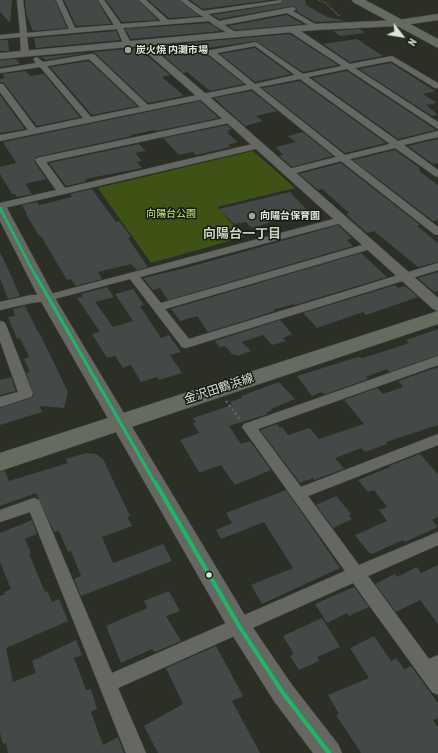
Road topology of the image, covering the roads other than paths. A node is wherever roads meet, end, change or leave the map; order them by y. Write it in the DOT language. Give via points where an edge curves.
graph roads {
  1 [pos="20,0"];
  2 [pos="59,0"];
  3 [pos="102,0"];
  4 [pos="142,0"];
  5 [pos="183,0"];
  6 [pos="232,0"];
  7 [pos="279,0"];
  8 [pos="357,0"];
  9 [pos="241,6"];
  10 [pos="288,11"];
  11 [pos="200,13"];
  12 [pos="438,17"];
  13 [pos="209,19"];
  14 [pos="167,23"];
  15 [pos="398,23"];
  16 [pos="216,24"];
  17 [pos="119,27"];
  18 [pos="316,27"];
  19 [pos="293,30"];
  20 [pos="73,31"];
  21 [pos="22,35"];
  22 [pos="234,35"];
  23 [pos="0,37"];
  24 [pos="141,43"];
  25 [pos="127,44"];
  26 [pos="438,44"];
  27 [pos="28,53"];
  28 [pos="0,56"];
  29 [pos="42,64"];
  30 [pos="348,66"];
  31 [pos="0,71"];
  32 [pos="301,76"];
  33 [pos="0,86"];
  34 [pos="252,86"];
  35 [pos="438,86"];
  36 [pos="202,97"];
  37 [pos="146,108"];
  38 [pos="89,120"];
  39 [pos="230,120"];
  40 [pos="438,126"];
  41 [pos="34,131"];
  42 [pos="438,134"];
  43 [pos="0,138"];
  44 [pos="397,145"];
  45 [pos="257,146"];
  46 [pos="344,159"];
  47 [pos="288,172"];
  48 [pos="438,174"];
  49 [pos="62,191"];
  50 [pos="0,207"];
  51 [pos="341,220"];
  52 [pos="438,232"];
  53 [pos="370,246"];
  54 [pos="438,266"];
  55 [pos="133,275"];
  56 [pos="404,277"];
  57 [pos="47,298"];
  58 [pos="0,306"];
  59 [pos="159,307"];
  60 [pos="437,308"];
  61 [pos="0,314"];
  62 [pos="0,325"];
  63 [pos="438,360"];
  64 [pos="0,402"];
  65 [pos="117,416"];
  66 [pos="438,439"];
  67 [pos="0,448"];
  68 [pos="0,462"];
  69 [pos="298,494"];
  70 [pos="0,516"];
  71 [pos="438,538"];
  72 [pos="357,573"];
  73 [pos="239,626"];
  74 [pos="432,666"];
  75 [pos="107,684"];
  76 [pos="438,686"];
  77 [pos="136,753"];
  78 [pos="329,753"];
  1 -- 21 [label="street"];
  2 -- 20 [label="street"];
  3 -- 17 [label="street"];
  4 -- 14 [label="street"];
  5 -- 11 [label="street"];
  6 -- 9 [label="street"];
  7 -- 9 [label="street"];
  7 -- 10 [label="street" via="294,10"];
  8 -- 15 [label="main road"];
  9 -- 11 [label="street"];
  10 -- 16 [label="street"];
  10 -- 18 [label="street"];
  11 -- 13 [label="street"];
  12 -- 15 [label="street"];
  13 -- 14 [label="street"];
  13 -- 16 [label="street"];
  14 -- 17 [label="street"];
  15 -- 18 [label="street"];
  15 -- 26 [label="main road"];
  16 -- 22 [label="street"];
  17 -- 20 [label="street"];
  17 -- 25 [label="street"];
  18 -- 19 [label="street"];
  19 -- 22 [label="street"];
  19 -- 30 [label="street"];
  20 -- 21 [label="street"];
  21 -- 23 [label="street"];
  21 -- 27 [label="street"];
  22 -- 24 [label="street"];
  24 -- 25 [label="street"];
  24 -- 36 [label="street"];
  25 -- 27 [label="street"];
  27 -- 28 [label="street"];
  27 -- 29 [label="street"];
  29 -- 31 [label="street"];
  29 -- 37 [label="street" via="91,56"];
  29 -- 38 [label="street"];
  30 -- 32 [label="street"];
  30 -- 35 [label="street" via="392,58"];
  30 -- 40 [label="street"];
  32 -- 34 [label="street"];
  32 -- 34 [label="street" via="256,44 211,52"];
  32 -- 44 [label="street"];
  33 -- 41 [label="street"];
  34 -- 36 [label="street"];
  34 -- 46 [label="street"];
  36 -- 37 [label="street"];
  36 -- 39 [label="street"];
  37 -- 38 [label="street"];
  38 -- 41 [label="street"];
  39 -- 45 [label="street"];
  39 -- 49 [label="street" via="40,160"];
  41 -- 43 [label="street"];
  42 -- 44 [label="street"];
  44 -- 46 [label="street"];
  44 -- 48 [label="street"];
  45 -- 47 [label="street"];
  45 -- 49 [label="street"];
  46 -- 47 [label="street"];
  46 -- 52 [label="street"];
  47 -- 51 [label="street"];
  49 -- 50 [label="street"];
  50 -- 57 [label="street"];
  51 -- 53 [label="street"];
  51 -- 55 [label="street"];
  53 -- 56 [label="street"];
  53 -- 59 [label="street"];
  54 -- 56 [label="street"];
  55 -- 57 [label="street"];
  55 -- 59 [label="street"];
  56 -- 59 [label="street" via="186,344"];
  56 -- 60 [label="street"];
  57 -- 58 [label="street"];
  57 -- 61 [label="street" via="34,305"];
  57 -- 65 [label="street"];
  60 -- 65 [label="main road, 金沢田鶴浜線"];
  62 -- 64 [label="street" via="26,394"];
  63 -- 69 [label="street" via="249,426"];
  65 -- 67 [label="main road, 金沢田鶴浜線"];
  65 -- 68 [label="main road, 金沢田鶴浜線"];
  65 -- 73 [label="street"];
  66 -- 69 [label="street"];
  69 -- 72 [label="street"];
  70 -- 75 [label="street" via="34,504"];
  71 -- 72 [label="street"];
  72 -- 73 [label="street"];
  72 -- 74 [label="street"];
  73 -- 75 [label="street"];
  73 -- 78 [label="street" via="283,693"];
  74 -- 76 [label="street"];
  75 -- 77 [label="street"];
}
